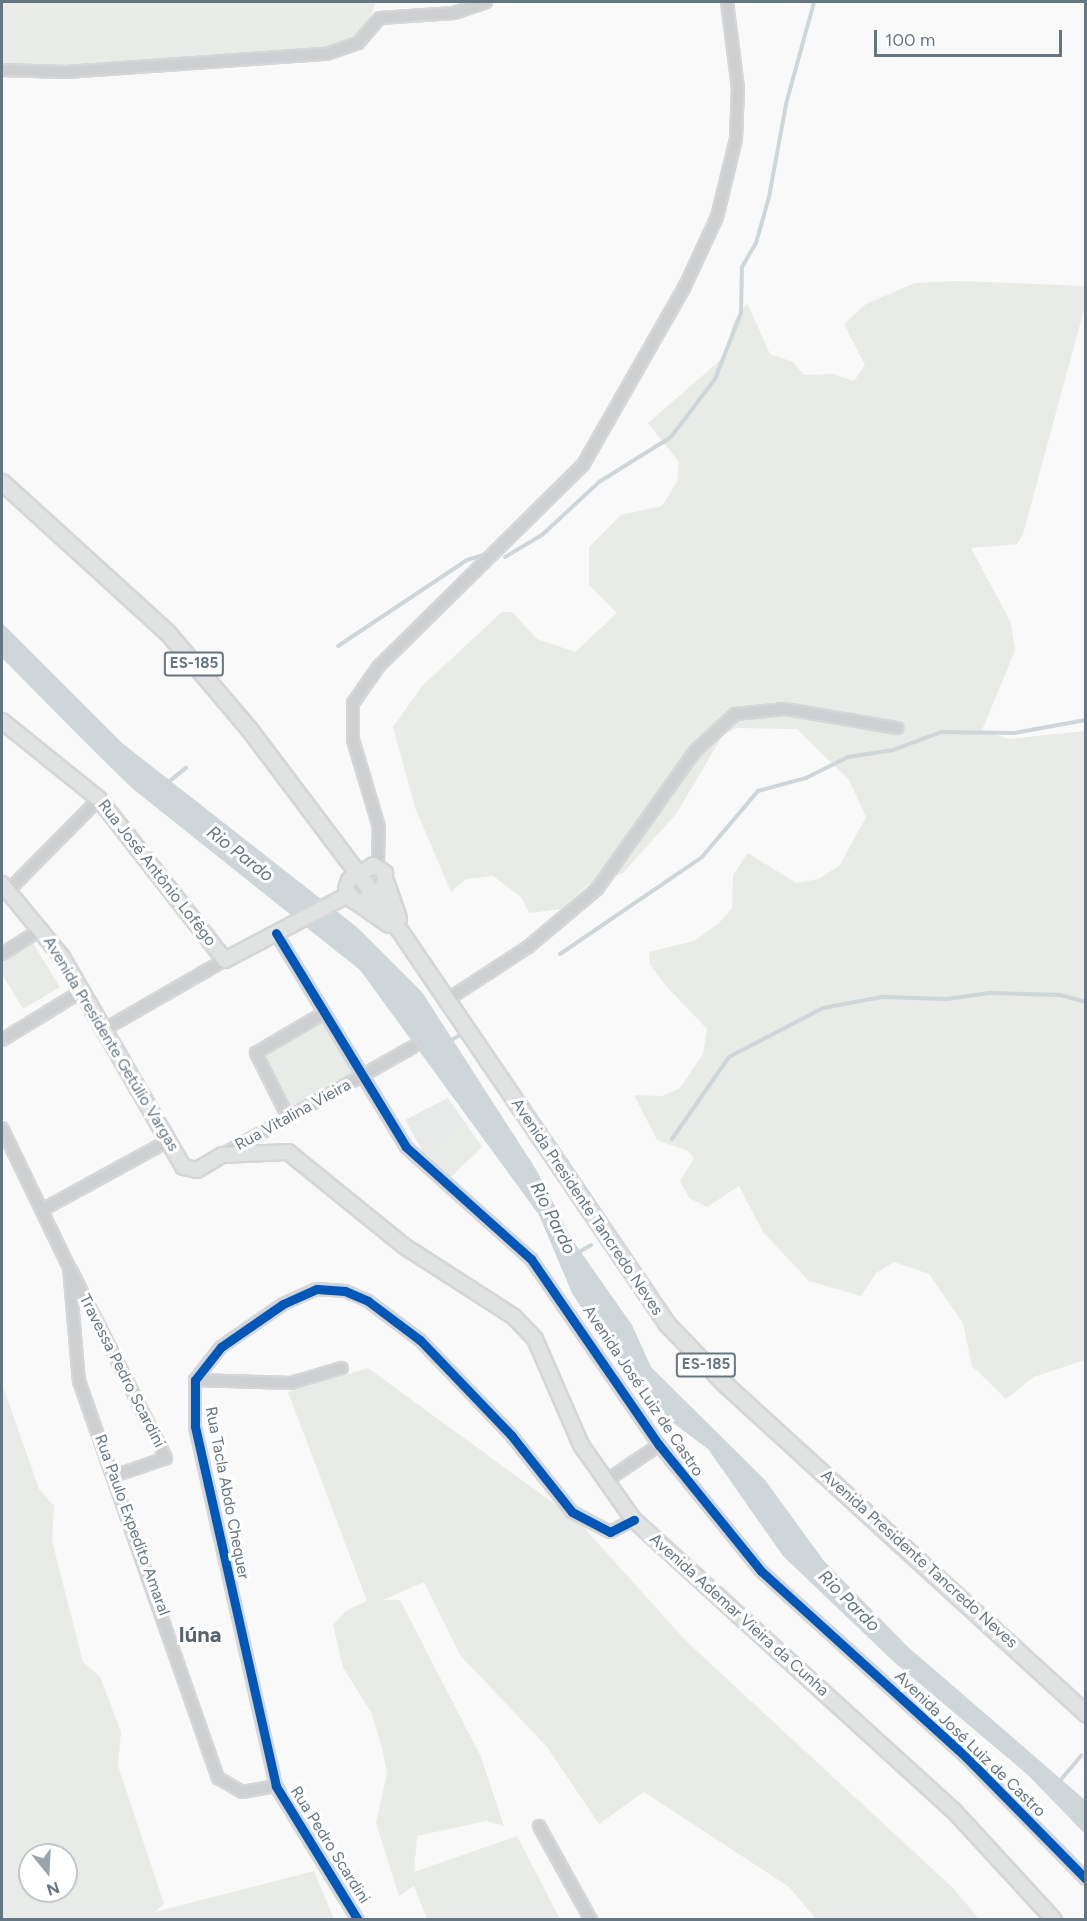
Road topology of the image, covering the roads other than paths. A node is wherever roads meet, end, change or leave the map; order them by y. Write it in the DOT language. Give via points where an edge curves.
graph roads {
  1 [pos="486,2"];
  2 [pos="727,2"];
  3 [pos="2,70"];
  4 [pos="2,482"];
  5 [pos="2,721"];
  6 [pos="897,728"];
  7 [pos="99,799"];
  8 [pos="378,866"];
  9 [pos="386,883"];
  10 [pos="366,885"];
  11 [pos="5,888"];
  12 [pos="353,898"];
  13 [pos="42,929"];
  14 [pos="276,933"];
  15 [pos="409,945"];
  16 [pos="2,954"];
  17 [pos="225,960"];
  18 [pos="82,991"];
  19 [pos="447,1000"];
  20 [pos="324,1013"];
  21 [pos="105,1029"];
  22 [pos="2,1040"];
  23 [pos="413,1047"];
  24 [pos="364,1075"];
  25 [pos="288,1117"];
  26 [pos="2,1128"];
  27 [pos="168,1141"];
  28 [pos="222,1155"];
  29 [pos="42,1210"];
  30 [pos="69,1267"];
  31 [pos="342,1368"];
  32 [pos="195,1380"];
  33 [pos="659,1445"];
  34 [pos="114,1476"];
  35 [pos="606,1480"];
  36 [pos="634,1520"];
  37 [pos="1086,1714"];
  38 [pos="276,1786"];
  39 [pos="539,1826"];
  40 [pos="1086,1879"];
  41 [pos="358,1920"];
  42 [pos="591,1920"];
  43 [pos="1054,1920"];
  1 -- 3 [label="street" via="454,13 381,18 358,43 326,54 66,72"];
  2 -- 8 [label="street" via="738,88 736,139 717,217 686,286 583,465 488,564 379,666 353,703 353,740 379,827"];
  4 -- 10 [label="main road, ES-185" via="167,632 249,729"];
  5 -- 7 [label="street, Rua José Antônio Lofêgo"];
  6 -- 19 [label="street" via="785,709 735,714 695,751 597,889 528,947"];
  7 -- 11 [label="street"];
  7 -- 17 [label="street, Rua José Antônio Lofêgo"];
  8 -- 9 [label="street"];
  8 -- 10 [label="street"];
  9 -- 10 [label="street"];
  9 -- 15 [label="main road"];
  10 -- 12 [label="street"];
  10 -- 12 [label="street" via="347,884"];
  10 -- 15 [label="main road, Avenida Presidente Tancredo Neves / ES-185"];
  11 -- 13 [label="street, Avenida Presidente Getúlio Vargas"];
  12 -- 14 [label="street" via="334,902"];
  12 -- 15 [label="main road"];
  13 -- 16 [label="street"];
  13 -- 18 [label="street, Avenida Presidente Getúlio Vargas"];
  14 -- 17 [label="street"];
  14 -- 20 [label="street, Avenida José Luiz de Castro"];
  15 -- 19 [label="main road, Avenida Presidente Tancredo Neves / ES-185"];
  17 -- 21 [label="street"];
  18 -- 21 [label="street, Avenida Presidente Getúlio Vargas"];
  18 -- 22 [label="street"];
  19 -- 37 [label="main road, Avenida Presidente Tancredo Neves / ES-185" via="666,1323 725,1384"];
  20 -- 24 [label="street, Avenida José Luiz de Castro"];
  20 -- 25 [label="street" via="256,1053"];
  21 -- 27 [label="street, Avenida Presidente Getúlio Vargas"];
  23 -- 24 [label="street, Rua Vitalina Vieira"];
  24 -- 25 [label="street, Rua Vitalina Vieira"];
  24 -- 33 [label="street, Avenida José Luiz de Castro" via="416,1159 531,1259 557,1291"];
  25 -- 28 [label="street, Rua Vitalina Vieira"];
  26 -- 29 [label="street, Rua Paulo Expedito Amaral"];
  27 -- 28 [label="street, Avenida Presidente Getúlio Vargas" via="186,1170 197,1170"];
  27 -- 29 [label="street"];
  28 -- 35 [label="street, Avenida Ademar Vieira da Cunha" via="288,1152 404,1246 514,1317 535,1339 581,1445"];
  29 -- 30 [label="street, Rua Paulo Expedito Amaral"];
  30 -- 34 [label="street, Rua Paulo Expedito Amaral" via="74,1364"];
  30 -- 34 [label="street, Travessa Pedro Scardini" via="166,1458"];
  31 -- 32 [label="street" via="291,1383"];
  32 -- 36 [label="street" via="221,1347 283,1304 317,1289 345,1291 368,1301 420,1340 511,1435 572,1512 610,1532"];
  32 -- 38 [label="street, Rua Tacla Abdo Chequer" via="195,1426"];
  33 -- 35 [label="street"];
  33 -- 40 [label="street, Avenida José Luiz de Castro" via="761,1571 966,1757"];
  34 -- 38 [label="street, Rua Paulo Expedito Amaral" via="218,1778 242,1791"];
  35 -- 36 [label="street, Avenida Ademar Vieira da Cunha"];
  36 -- 43 [label="street, Avenida Ademar Vieira da Cunha" via="953,1810"];
  38 -- 41 [label="street, Rua Pedro Scardini"];
  39 -- 42 [label="street"];
}
